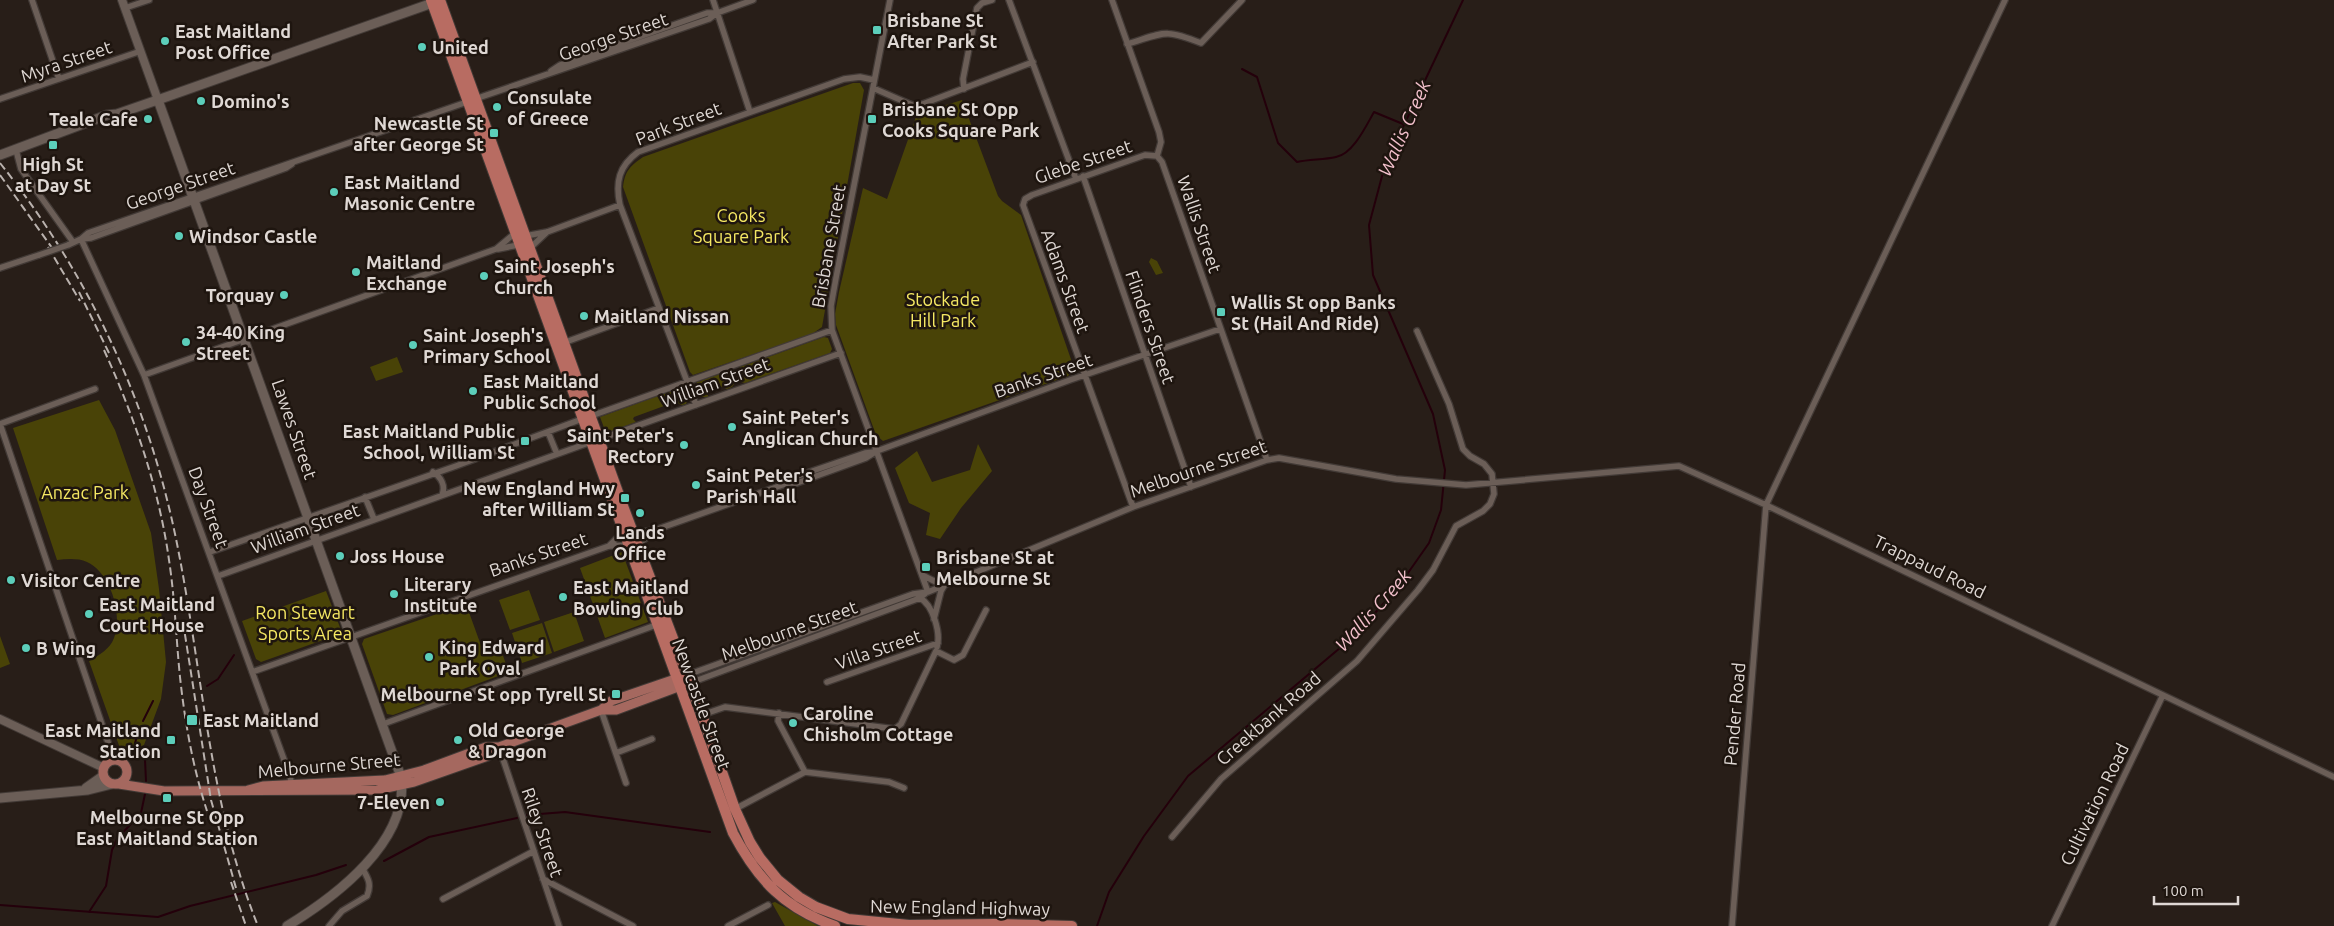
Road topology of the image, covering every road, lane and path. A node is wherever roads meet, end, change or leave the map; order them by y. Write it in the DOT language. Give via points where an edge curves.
graph roads {
  1 [pos="32,0"];
  2 [pos="122,0"];
  3 [pos="149,0"];
  4 [pos="713,0"];
  5 [pos="753,0"];
  6 [pos="890,0"];
  7 [pos="992,0"];
  8 [pos="1009,0"];
  9 [pos="1112,0"];
  10 [pos="1242,0"];
  11 [pos="2006,0"];
  12 [pos="435,1"];
  13 [pos="125,8"];
  14 [pos="717,13"];
  15 [pos="1127,44"];
  16 [pos="141,51"];
  17 [pos="1033,62"];
  18 [pos="58,79"];
  19 [pos="874,80"];
  20 [pos="873,88"];
  21 [pos="964,89"];
  22 [pos="0,99"];
  23 [pos="158,100"];
  24 [pos="471,101"];
  25 [pos="750,112"];
  26 [pos="16,150"];
  27 [pos="1,155"];
  28 [pos="1157,156"];
  29 [pos="1083,176"];
  30 [pos="1076,179"];
  31 [pos="195,198"];
  32 [pos="620,205"];
  33 [pos="1023,205"];
  34 [pos="518,217"];
  35 [pos="547,232"];
  36 [pos="519,235"];
  37 [pos="81,239"];
  38 [pos="71,243"];
  39 [pos="518,245"];
  40 [pos="496,249"];
  41 [pos="529,250"];
  42 [pos="525,264"];
  43 [pos="0,268"];
  44 [pos="658,308"];
  45 [pos="1220,329"];
  46 [pos="832,330"];
  47 [pos="1417,331"];
  48 [pos="245,338"];
  49 [pos="564,343"];
  50 [pos="841,353"];
  51 [pos="1144,356"];
  52 [pos="144,374"];
  53 [pos="1084,377"];
  54 [pos="688,382"];
  55 [pos="95,389"];
  56 [pos="696,405"];
  57 [pos="587,417"];
  58 [pos="0,424"];
  59 [pos="548,432"];
  60 [pos="595,440"];
  61 [pos="877,451"];
  62 [pos="556,454"];
  63 [pos="1267,460"];
  64 [pos="433,472"];
  65 [pos="1494,484"];
  66 [pos="1191,487"];
  67 [pos="442,495"];
  68 [pos="365,497"];
  69 [pos="1766,505"];
  70 [pos="1132,507"];
  71 [pos="308,517"];
  72 [pos="374,519"];
  73 [pos="658,529"];
  74 [pos="628,533"];
  75 [pos="317,539"];
  76 [pos="633,545"];
  77 [pos="609,546"];
  78 [pos="210,552"];
  79 [pos="922,575"];
  80 [pos="218,576"];
  81 [pos="944,586"];
  82 [pos="928,592"];
  83 [pos="920,598"];
  84 [pos="986,610"];
  85 [pos="934,619"];
  86 [pos="656,625"];
  87 [pos="352,637"];
  88 [pos="938,643"];
  89 [pos="936,651"];
  90 [pos="252,672"];
  91 [pos="689,679"];
  92 [pos="827,682"];
  93 [pos="678,683"];
  94 [pos="2163,695"];
  95 [pos="602,710"];
  96 [pos="779,713"];
  97 [pos="702,715"];
  98 [pos="0,719"];
  99 [pos="383,724"];
  100 [pos="652,739"];
  101 [pos="499,747"];
  102 [pos="616,754"];
  103 [pos="114,760"];
  104 [pos="127,769"];
  105 [pos="103,772"];
  106 [pos="805,772"];
  107 [pos="2334,777"];
  108 [pos="401,781"];
  109 [pos="626,783"];
  110 [pos="115,784"];
  111 [pos="140,786"];
  112 [pos="292,788"];
  113 [pos="904,788"];
  114 [pos="79,791"];
  115 [pos="0,798"];
  116 [pos="730,811"];
  117 [pos="1172,837"];
  118 [pos="534,851"];
  119 [pos="362,868"];
  120 [pos="543,878"];
  121 [pos="443,899"];
  122 [pos="768,905"];
  123 [pos="847,922"];
  124 [pos="286,926"];
  125 [pos="329,926"];
  126 [pos="559,926"];
  127 [pos="633,926"];
  128 [pos="728,926"];
  129 [pos="836,926"];
  130 [pos="1071,926"];
  131 [pos="1732,926"];
  132 [pos="2052,926"];
  1 -- 18 [label="street"];
  2 -- 13 [label="street, Lawes Street"];
  3 -- 13 [label="street"];
  4 -- 14 [label="street"];
  5 -- 14 [label="street, George Street"];
  6 -- 19 [label="street, Brisbane Street"];
  7 -- 21 [label="street" via="977,8 963,79"];
  8 -- 17 [label="street"];
  9 -- 15 [label="street"];
  10 -- 15 [label="street" via="1201,43 1164,32"];
  11 -- 69 [label="street"];
  12 -- 23 [label="main road"];
  12 -- 24 [label="highway, Newcastle Street"];
  13 -- 16 [label="street, Lawes Street"];
  14 -- 24 [label="street, George Street" via="709,19"];
  14 -- 25 [label="street"];
  15 -- 28 [label="street" via="1159,132 1161,142"];
  16 -- 18 [label="street, Myra Street"];
  16 -- 23 [label="street, Lawes Street"];
  17 -- 21 [label="street"];
  17 -- 30 [label="street"];
  18 -- 22 [label="street, Myra Street"];
  19 -- 20 [label="street, Brisbane Street"];
  19 -- 25 [label="street, Park Street" via="860,77 844,79"];
  20 -- 21 [label="street" via="920,105"];
  20 -- 46 [label="street, Brisbane Street" via="831,306"];
  23 -- 26 [label="main road" via="98,118"];
  23 -- 31 [label="main road, Lawes Street"];
  24 -- 31 [label="street, George Street" via="292,164 284,164"];
  24 -- 34 [label="highway, Newcastle Street"];
  24 -- 36 [label="highway, Newcastle Street"];
  25 -- 32 [label="street, Park Street" via="638,152 628,159 617,186"];
  26 -- 27 [label="main road"];
  26 -- 38 [label="street" via="21,169"];
  28 -- 29 [label="street, Glebe Street" via="1146,155"];
  28 -- 45 [label="street, Wallis Street" via="1162,162"];
  29 -- 30 [label="street, Glebe Street"];
  29 -- 51 [label="street, Flinders Street"];
  30 -- 33 [label="street, Glebe Street" via="1032,195 1025,199"];
  31 -- 37 [label="street, George Street" via="88,233"];
  31 -- 48 [label="main road, Lawes Street"];
  32 -- 35 [label="street"];
  32 -- 44 [label="street, Park Street"];
  33 -- 53 [label="street, Adams Street"];
  34 -- 36 [label="highway, Newcastle Street"];
  34 -- 39 [label="highway"];
  35 -- 36 [label="street"];
  35 -- 41 [label="street"];
  36 -- 39 [label="highway, Newcastle Street"];
  36 -- 40 [label="street"];
  36 -- 41 [label="highway, Newcastle Street"];
  36 -- 42 [label="highway"];
  37 -- 38 [label="street, George Street"];
  37 -- 52 [label="street, Day Street"];
  38 -- 43 [label="street, George Street, bridge"];
  39 -- 40 [label="street"];
  39 -- 42 [label="highway, Newcastle Street"];
  40 -- 48 [label="street"];
  41 -- 49 [label="highway, Newcastle Street"];
  42 -- 57 [label="highway, Newcastle Street"];
  44 -- 49 [label="street"];
  44 -- 54 [label="street, Park Street"];
  45 -- 51 [label="street, Banks Street"];
  45 -- 63 [label="street, Wallis Street"];
  46 -- 50 [label="street, Brisbane Street"];
  46 -- 54 [label="street, William Street"];
  47 -- 65 [label="street" via="1449,404 1463,449 1484,464 1492,474"];
  48 -- 52 [label="street"];
  48 -- 71 [label="main road, Lawes Street"];
  49 -- 57 [label="highway, Newcastle Street"];
  50 -- 56 [label="street, William Street"];
  50 -- 61 [label="street, Brisbane Street"];
  51 -- 53 [label="street, Banks Street"];
  51 -- 66 [label="street, Flinders Street"];
  52 -- 78 [label="street, Day Street"];
  53 -- 61 [label="street, Banks Street"];
  53 -- 70 [label="street, Adams Street"];
  54 -- 56 [label="street, Park Street"];
  54 -- 57 [label="street, William Street"];
  55 -- 58 [label="street"];
  56 -- 60 [label="street, William Street"];
  57 -- 59 [label="street, William Street"];
  57 -- 60 [label="highway, Newcastle Street"];
  58 -- 103 [label="street"];
  59 -- 62 [label="street"];
  59 -- 64 [label="street, William Street"];
  60 -- 62 [label="street, William Street"];
  60 -- 74 [label="highway, Newcastle Street"];
  61 -- 73 [label="street, Banks Street" via="798,483 788,483"];
  61 -- 79 [label="street, Brisbane Street"];
  62 -- 67 [label="street, William Street"];
  63 -- 65 [label="street, Melbourne Street" via="1279,458 1424,482"];
  63 -- 66 [label="street, Melbourne Street"];
  64 -- 67 [label="street" via="444,488"];
  64 -- 68 [label="street, William Street"];
  65 -- 69 [label="street, Trappaud Road" via="1679,466"];
  65 -- 117 [label="street, Creekbank Road" via="1490,504 1456,526 1433,570 1363,654 1221,779"];
  66 -- 70 [label="street, Melbourne Street"];
  67 -- 72 [label="street, William Street"];
  68 -- 71 [label="street, William Street"];
  68 -- 72 [label="street, William Street"];
  69 -- 94 [label="street, Trappaud Road"];
  69 -- 131 [label="street, Pender Road"];
  70 -- 81 [label="street, Melbourne Street"];
  71 -- 75 [label="main road, Lawes Street"];
  71 -- 78 [label="street, William Street"];
  72 -- 75 [label="street, William Street"];
  73 -- 74 [label="street, Banks Street"];
  73 -- 76 [label="street, Banks Street"];
  74 -- 76 [label="highway, Newcastle Street"];
  74 -- 77 [label="street, Banks Street"];
  75 -- 80 [label="street, William Street"];
  75 -- 87 [label="main road, Lawes Street"];
  76 -- 77 [label="street, Banks Street"];
  76 -- 86 [label="highway, Newcastle Street"];
  76 -- 91 [label="highway, Newcastle Street"];
  77 -- 87 [label="street, Banks Street"];
  78 -- 80 [label="street, Day Street"];
  79 -- 81 [label="street"];
  79 -- 82 [label="street, Brisbane Street"];
  80 -- 90 [label="street, Day Street"];
  81 -- 82 [label="street, Melbourne Street"];
  81 -- 85 [label="street"];
  82 -- 83 [label="street, Melbourne Street"];
  82 -- 91 [label="street, Melbourne Street" via="913,594"];
  83 -- 85 [label="street" via="928,604"];
  83 -- 91 [label="street, Melbourne Street"];
  84 -- 89 [label="street" via="963,655 954,660"];
  85 -- 88 [label="street" via="940,636"];
  86 -- 93 [label="highway, Newcastle Street"];
  86 -- 99 [label="street"];
  87 -- 90 [label="street, Banks Street"];
  87 -- 99 [label="main road, Lawes Street"];
  88 -- 89 [label="street"];
  88 -- 92 [label="street, Villa Street"];
  89 -- 96 [label="street" via="901,724 895,728"];
  90 -- 112 [label="street, Day Street"];
  91 -- 93 [label="main road, Melbourne Street"];
  91 -- 97 [label="highway, Newcastle Street"];
  93 -- 95 [label="main road, Melbourne Street" via="616,710"];
  93 -- 116 [label="highway, Newcastle Street"];
  94 -- 107 [label="street, Trappaud Road"];
  94 -- 132 [label="street, Cultivation Road"];
  95 -- 101 [label="main road, Melbourne Street"];
  95 -- 102 [label="street"];
  96 -- 97 [label="street" via="725,707"];
  96 -- 106 [label="street" via="778,721"];
  97 -- 116 [label="highway, Newcastle Street"];
  98 -- 105 [label="street"];
  99 -- 108 [label="main road, Lawes Street"];
  100 -- 102 [label="street"];
  101 -- 108 [label="main road, Melbourne Street" via="488,756"];
  101 -- 118 [label="street, Riley Street"];
  102 -- 109 [label="street"];
  103 -- 104 [label="main road" via="122,762"];
  103 -- 105 [label="main road" via="108,762"];
  104 -- 110 [label="main road" via="125,779"];
  104 -- 111 [label="main road"];
  105 -- 110 [label="main road"];
  105 -- 114 [label="main road" via="93,785"];
  106 -- 113 [label="street" via="890,782"];
  106 -- 116 [label="street"];
  108 -- 112 [label="main road, Melbourne Street" via="360,791"];
  108 -- 119 [label="main road" via="400,807 391,827"];
  110 -- 111 [label="main road, Melbourne Street"];
  110 -- 114 [label="main road"];
  111 -- 112 [label="main road, Melbourne Street" via="164,791"];
  114 -- 115 [label="main road"];
  116 -- 123 [label="highway, Newcastle Street" via="778,880 816,907"];
  116 -- 129 [label="highway, Newcastle Street" via="744,854 755,871 800,910"];
  118 -- 120 [label="street, Riley Street"];
  118 -- 121 [label="street"];
  119 -- 124 [label="main road" via="341,889"];
  119 -- 125 [label="street" via="369,879 367,896 342,911"];
  120 -- 126 [label="street, Riley Street"];
  120 -- 127 [label="street"];
  122 -- 128 [label="street"];
  123 -- 130 [label="highway, New England Highway"];
}
